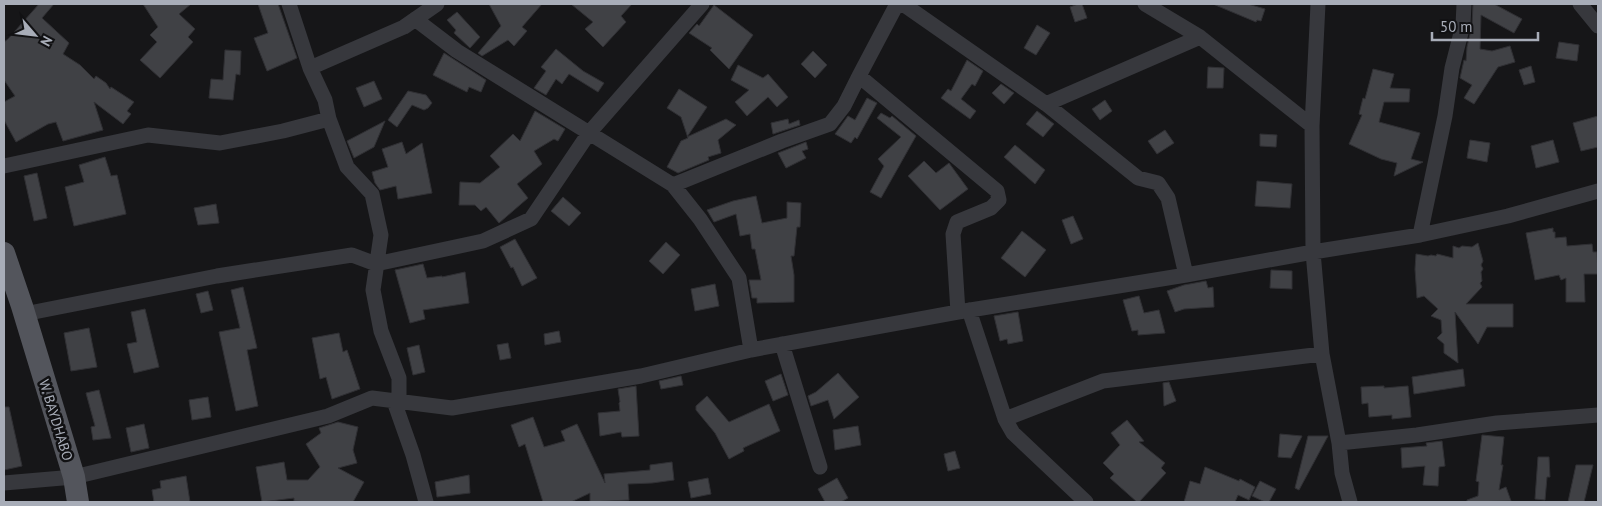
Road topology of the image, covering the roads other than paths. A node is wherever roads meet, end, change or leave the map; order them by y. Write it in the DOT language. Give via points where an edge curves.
graph roads {
  1 [pos="289,4"];
  2 [pos="437,4"];
  3 [pos="897,4"];
  4 [pos="902,4"];
  5 [pos="1145,4"];
  6 [pos="1318,4"];
  7 [pos="1464,4"];
  8 [pos="1580,4"];
  9 [pos="697,5"];
  10 [pos="415,19"];
  11 [pos="1598,26"];
  12 [pos="1200,37"];
  13 [pos="310,68"];
  14 [pos="859,76"];
  15 [pos="1046,104"];
  16 [pos="329,119"];
  17 [pos="1312,126"];
  18 [pos="589,133"];
  19 [pos="4,166"];
  20 [pos="672,186"];
  21 [pos="1598,191"];
  22 [pos="1420,235"];
  23 [pos="1313,252"];
  24 [pos="4,253"];
  25 [pos="376,264"];
  26 [pos="1186,276"];
  27 [pos="964,311"];
  28 [pos="24,314"];
  29 [pos="782,344"];
  30 [pos="751,350"];
  31 [pos="1322,354"];
  32 [pos="399,401"];
  33 [pos="1598,415"];
  34 [pos="1005,419"];
  35 [pos="1340,443"];
  36 [pos="820,468"];
  37 [pos="74,477"];
  38 [pos="4,483"];
  39 [pos="78,502"];
  40 [pos="426,502"];
  41 [pos="1086,502"];
  42 [pos="1350,502"];
  1 -- 13 [label="street"];
  2 -- 10 [label="street"];
  3 -- 14 [label="street"];
  4 -- 15 [label="street"];
  5 -- 12 [label="street"];
  6 -- 17 [label="street"];
  7 -- 22 [label="street"];
  8 -- 11 [label="street"];
  9 -- 18 [label="street"];
  10 -- 13 [label="street" via="381,38"];
  10 -- 18 [label="street" via="457,51"];
  12 -- 15 [label="street"];
  12 -- 17 [label="street"];
  13 -- 16 [label="street" via="325,100"];
  14 -- 20 [label="street" via="844,106 830,124"];
  14 -- 27 [label="street" via="998,191 999,200 991,208 957,222 953,234"];
  15 -- 26 [label="street" via="1138,178 1158,183 1168,198"];
  16 -- 19 [label="street" via="220,142 148,135"];
  16 -- 25 [label="street" via="348,167 372,194 381,235"];
  17 -- 23 [label="street"];
  18 -- 20 [label="street"];
  18 -- 25 [label="street" via="531,218 483,241"];
  20 -- 30 [label="street" via="700,219 739,278"];
  21 -- 22 [label="street" via="1508,216"];
  22 -- 23 [label="street"];
  23 -- 26 [label="street"];
  23 -- 31 [label="street"];
  24 -- 28 [label="main road, W. BAYDHABO"];
  25 -- 28 [label="street" via="352,255 217,276"];
  25 -- 32 [label="street" via="373,290 381,331 399,378"];
  26 -- 27 [label="street"];
  27 -- 29 [label="street"];
  27 -- 34 [label="street"];
  28 -- 37 [label="main road, W. BAYDHABO"];
  29 -- 30 [label="street"];
  29 -- 36 [label="street"];
  30 -- 32 [label="street" via="641,376 452,408"];
  31 -- 34 [label="street" via="1103,381"];
  31 -- 35 [label="street"];
  32 -- 37 [label="street" via="372,398 328,416"];
  32 -- 40 [label="street" via="395,404"];
  33 -- 35 [label="street" via="1497,423"];
  34 -- 41 [label="street" via="1013,433"];
  35 -- 42 [label="street" via="1342,473"];
  37 -- 38 [label="street"];
  37 -- 39 [label="main road, W. BAYDHABO"];
}
